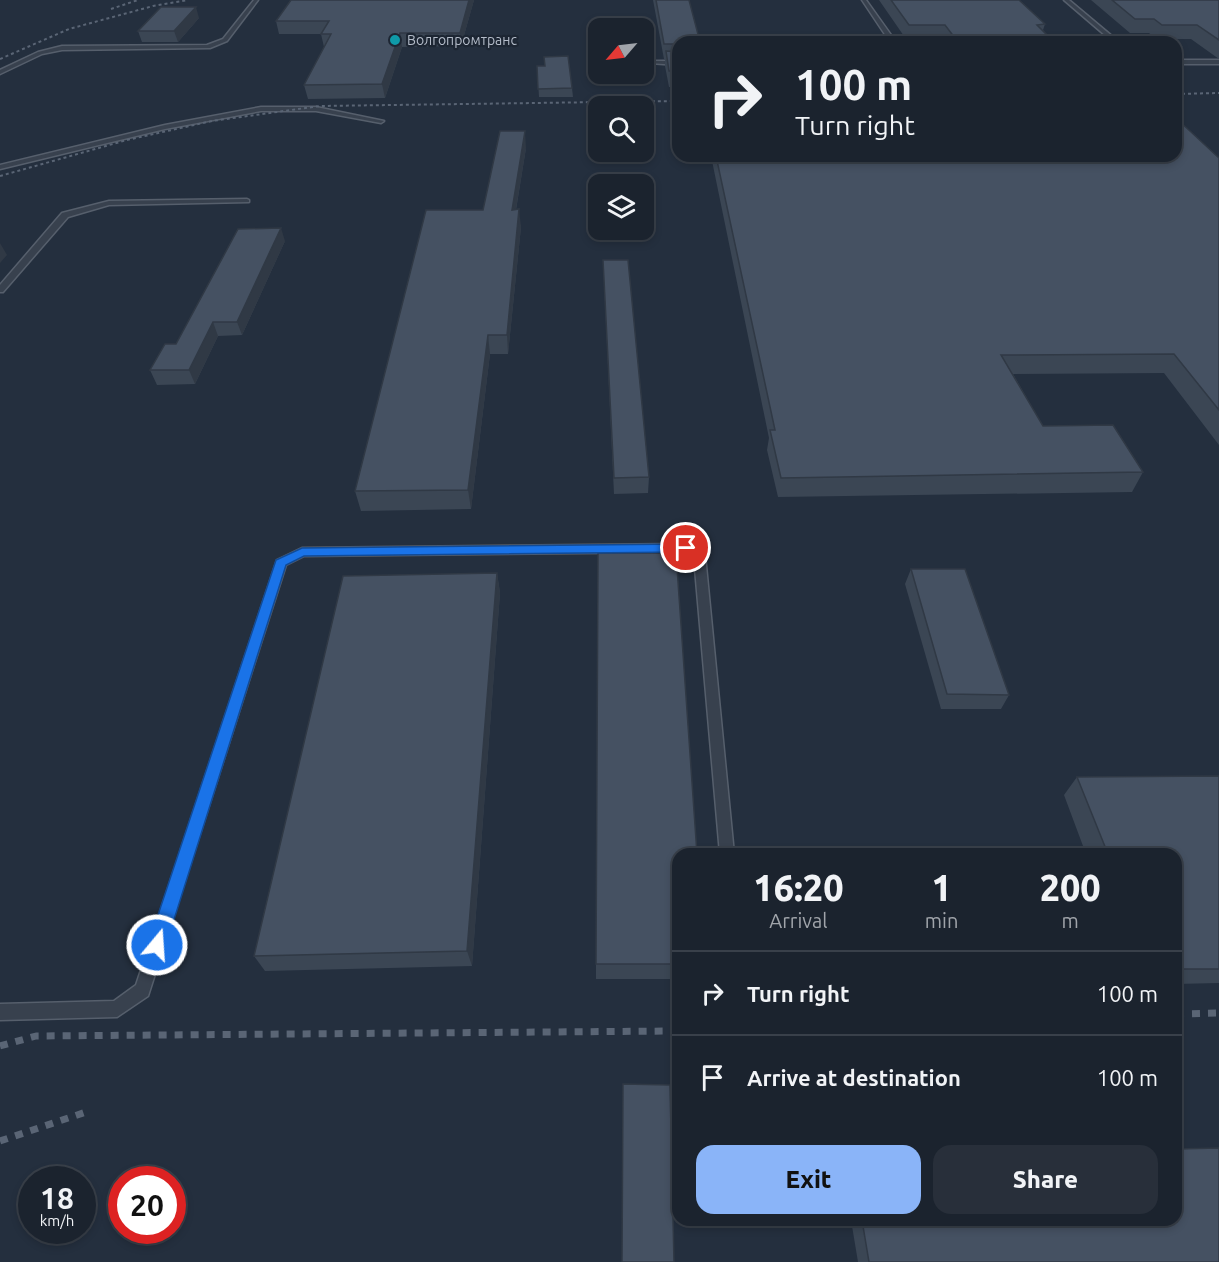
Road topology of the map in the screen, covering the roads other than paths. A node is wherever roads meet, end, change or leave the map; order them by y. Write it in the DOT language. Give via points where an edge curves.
graph roads {
  1 [pos="256,0"];
  2 [pos="864,0"];
  3 [pos="1066,0"];
  4 [pos="889,36"];
  5 [pos="1109,36"];
  6 [pos="1182,62"];
  7 [pos="1219,62"];
  8 [pos="654,63"];
  9 [pos="672,63"];
  10 [pos="0,72"];
  11 [pos="381,121"];
  12 [pos="0,167"];
  13 [pos="247,201"];
  14 [pos="0,290"];
  15 [pos="726,848"];
  16 [pos="0,1012"];
  1 -- 10 [label="lane" via="225,40 208,47 62,48 40,53"];
  2 -- 4 [label="lane"];
  3 -- 5 [label="lane"];
  6 -- 7 [label="lane"];
  8 -- 9 [label="lane"];
  11 -- 12 [label="lane" via="316,109 261,109 165,127"];
  13 -- 14 [label="lane" via="109,202 65,215"];
  15 -- 16 [label="lane" via="699,555 686,548 302,552 281,563 142,990 117,1009"];
}
